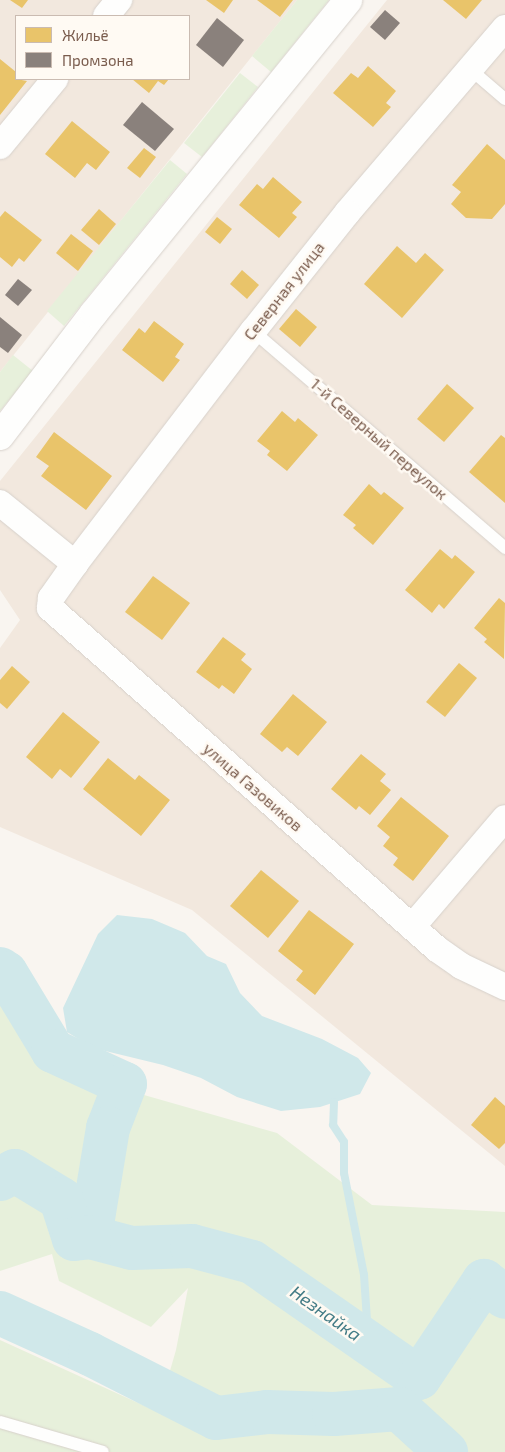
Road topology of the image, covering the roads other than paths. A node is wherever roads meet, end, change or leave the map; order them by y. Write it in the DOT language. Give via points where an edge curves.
graph roads {
  1 [pos="119,0"];
  2 [pos="348,0"];
  3 [pos="107,15"];
  4 [pos="505,28"];
  5 [pos="470,69"];
  6 [pos="54,80"];
  7 [pos="505,99"];
  8 [pos="0,146"];
  9 [pos="253,331"];
  10 [pos="0,436"];
  11 [pos="0,504"];
  12 [pos="505,548"];
  13 [pos="75,564"];
  14 [pos="505,818"];
  15 [pos="412,927"];
  16 [pos="505,987"];
  17 [pos="0,1422"];
  18 [pos="103,1452"];
  1 -- 3 [label="street"];
  2 -- 10 [label="street" via="94,313"];
  4 -- 5 [label="street, Северная улица"];
  5 -- 7 [label="lane"];
  5 -- 9 [label="street, Северная улица" via="347,213"];
  6 -- 8 [label="street"];
  9 -- 12 [label="lane, 1-й Северный переулок"];
  9 -- 13 [label="street, Северная улица"];
  11 -- 13 [label="street"];
  13 -- 15 [label="street, улица Газовиков" via="51,598 50,608"];
  14 -- 15 [label="street"];
  15 -- 16 [label="street, улица Газовиков" via="461,966"];
  17 -- 18 [label="lane"];
}
